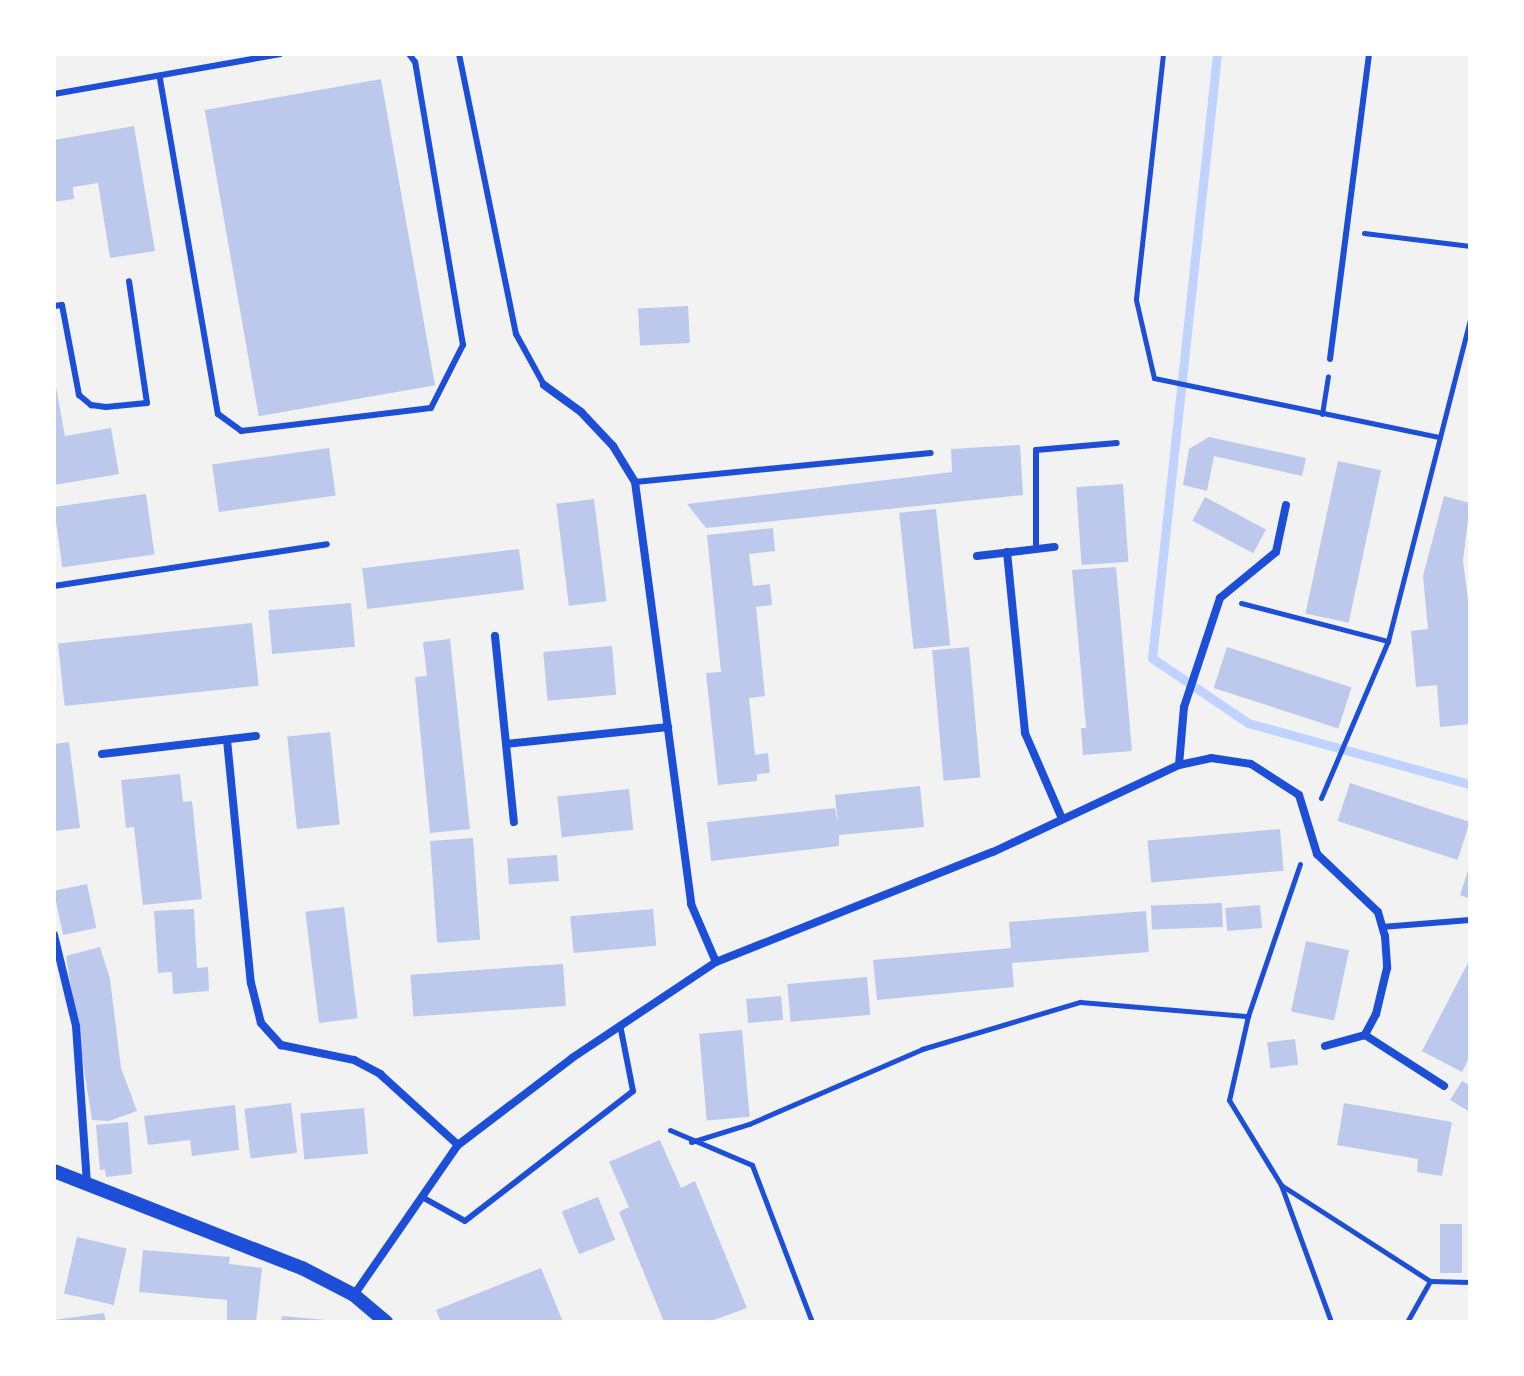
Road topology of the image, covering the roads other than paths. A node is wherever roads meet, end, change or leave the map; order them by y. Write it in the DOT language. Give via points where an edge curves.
graph roads {
  1 [pos="280,54"];
  2 [pos="409,54"];
  3 [pos="459,54"];
  4 [pos="1369,54"];
  5 [pos="160,79"];
  6 [pos="54,94"];
  7 [pos="129,281"];
  8 [pos="54,306"];
  9 [pos="1330,359"];
  10 [pos="544,385"];
  11 [pos="1117,443"];
  12 [pos="931,453"];
  13 [pos="635,482"];
  14 [pos="1286,505"];
  15 [pos="327,544"];
  16 [pos="1054,547"];
  17 [pos="1036,549"];
  18 [pos="1007,552"];
  19 [pos="977,556"];
  20 [pos="54,586"];
  21 [pos="495,636"];
  22 [pos="668,727"];
  23 [pos="256,736"];
  24 [pos="227,740"];
  25 [pos="506,744"];
  26 [pos="102,754"];
  27 [pos="1179,765"];
  28 [pos="1061,816"];
  29 [pos="514,822"];
  30 [pos="1470,920"];
  31 [pos="1382,927"];
  32 [pos="54,935"];
  33 [pos="716,962"];
  34 [pos="620,1025"];
  35 [pos="1365,1035"];
  36 [pos="1325,1046"];
  37 [pos="1444,1086"];
  38 [pos="458,1145"];
  39 [pos="54,1171"];
  40 [pos="87,1185"];
  41 [pos="422,1197"];
  42 [pos="354,1295"];
  43 [pos="386,1322"];
  1 -- 5 [label="lane"];
  2 -- 5 [label="lane" via="415,62 463,345 431,408 241,431 218,414"];
  3 -- 10 [label="lane" via="516,334"];
  4 -- 9 [label="lane"];
  5 -- 6 [label="lane"];
  7 -- 8 [label="lane" via="147,403 106,407 91,405 79,395 62,305"];
  10 -- 13 [label="street" via="581,412 613,446"];
  11 -- 17 [label="lane" via="1036,450"];
  12 -- 13 [label="lane"];
  13 -- 22 [label="street"];
  14 -- 27 [label="street" via="1276,552 1220,598 1184,707"];
  15 -- 20 [label="lane"];
  16 -- 17 [label="street"];
  17 -- 18 [label="street"];
  18 -- 19 [label="street"];
  18 -- 28 [label="street" via="1025,733"];
  21 -- 25 [label="street"];
  22 -- 25 [label="street"];
  22 -- 33 [label="street" via="691,904"];
  23 -- 24 [label="street"];
  24 -- 26 [label="street"];
  24 -- 38 [label="street" via="251,983 261,1023 281,1045 354,1060 380,1074"];
  25 -- 29 [label="street"];
  27 -- 28 [label="street"];
  27 -- 31 [label="street" via="1211,758 1264,770 1299,795 1317,854 1378,912"];
  28 -- 33 [label="street" via="870,904"];
  30 -- 31 [label="lane"];
  31 -- 35 [label="street" via="1387,968"];
  32 -- 40 [label="street" via="76,1026"];
  33 -- 34 [label="street"];
  34 -- 38 [label="street"];
  34 -- 41 [label="lane" via="633,1091 465,1221"];
  35 -- 36 [label="street"];
  35 -- 37 [label="street"];
  38 -- 41 [label="street"];
  39 -- 40 [label="street"];
  40 -- 42 [label="street" via="302,1268"];
  41 -- 42 [label="street"];
  42 -- 43 [label="street"];
}
